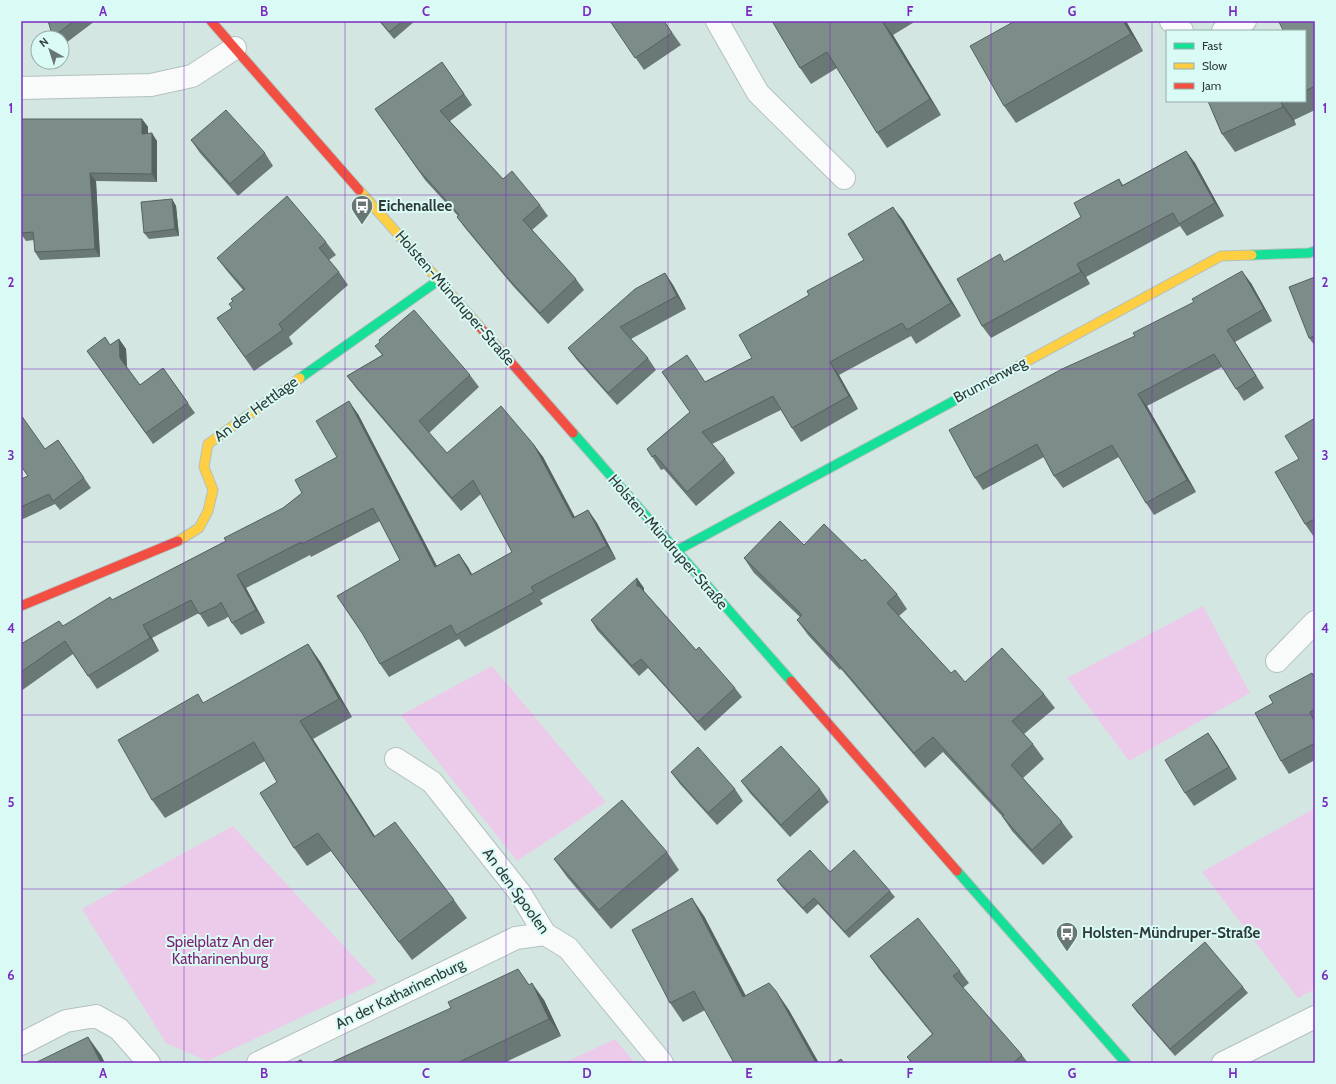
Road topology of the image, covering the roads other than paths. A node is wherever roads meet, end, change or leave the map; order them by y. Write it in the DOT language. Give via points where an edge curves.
graph roads {
  1 [pos="211,21"];
  2 [pos="717,21"];
  3 [pos="1171,21"];
  4 [pos="1245,21"];
  5 [pos="1181,30"];
  6 [pos="1225,30"];
  7 [pos="235,48"];
  8 [pos="21,88"];
  9 [pos="844,178"];
  10 [pos="1315,251"];
  11 [pos="439,280"];
  12 [pos="676,551"];
  13 [pos="21,606"];
  14 [pos="1315,622"];
  15 [pos="1277,662"];
  16 [pos="396,759"];
  17 [pos="545,934"];
  18 [pos="1315,1017"];
  19 [pos="21,1044"];
  20 [pos="149,1063"];
  21 [pos="258,1063"];
  22 [pos="662,1063"];
  23 [pos="1126,1063"];
  24 [pos="1223,1063"];
  1 -- 7 [label="street, Holsten-Mündruper-Straße"];
  2 -- 9 [label="street" via="758,93"];
  3 -- 5 [label="street"];
  4 -- 6 [label="street"];
  7 -- 8 [label="street" via="192,76 151,85"];
  7 -- 11 [label="street, Holsten-Mündruper-Straße"];
  10 -- 12 [label="street, Brunnenweg" via="1221,256"];
  11 -- 12 [label="street, Holsten-Mündruper-Straße"];
  11 -- 13 [label="street, An der Hettlage" via="208,444 204,467 213,490 208,511 199,528 175,543"];
  12 -- 23 [label="street, Holsten-Mündruper-Straße"];
  14 -- 15 [label="street"];
  16 -- 17 [label="street, An den Spoolen" via="432,782 520,892"];
  17 -- 21 [label="street, An der Katharinenburg" via="516,938"];
  17 -- 22 [label="street, An den Spoolen" via="568,948"];
  18 -- 24 [label="street"];
  19 -- 20 [label="street" via="66,1021 96,1016 120,1029"];
}
